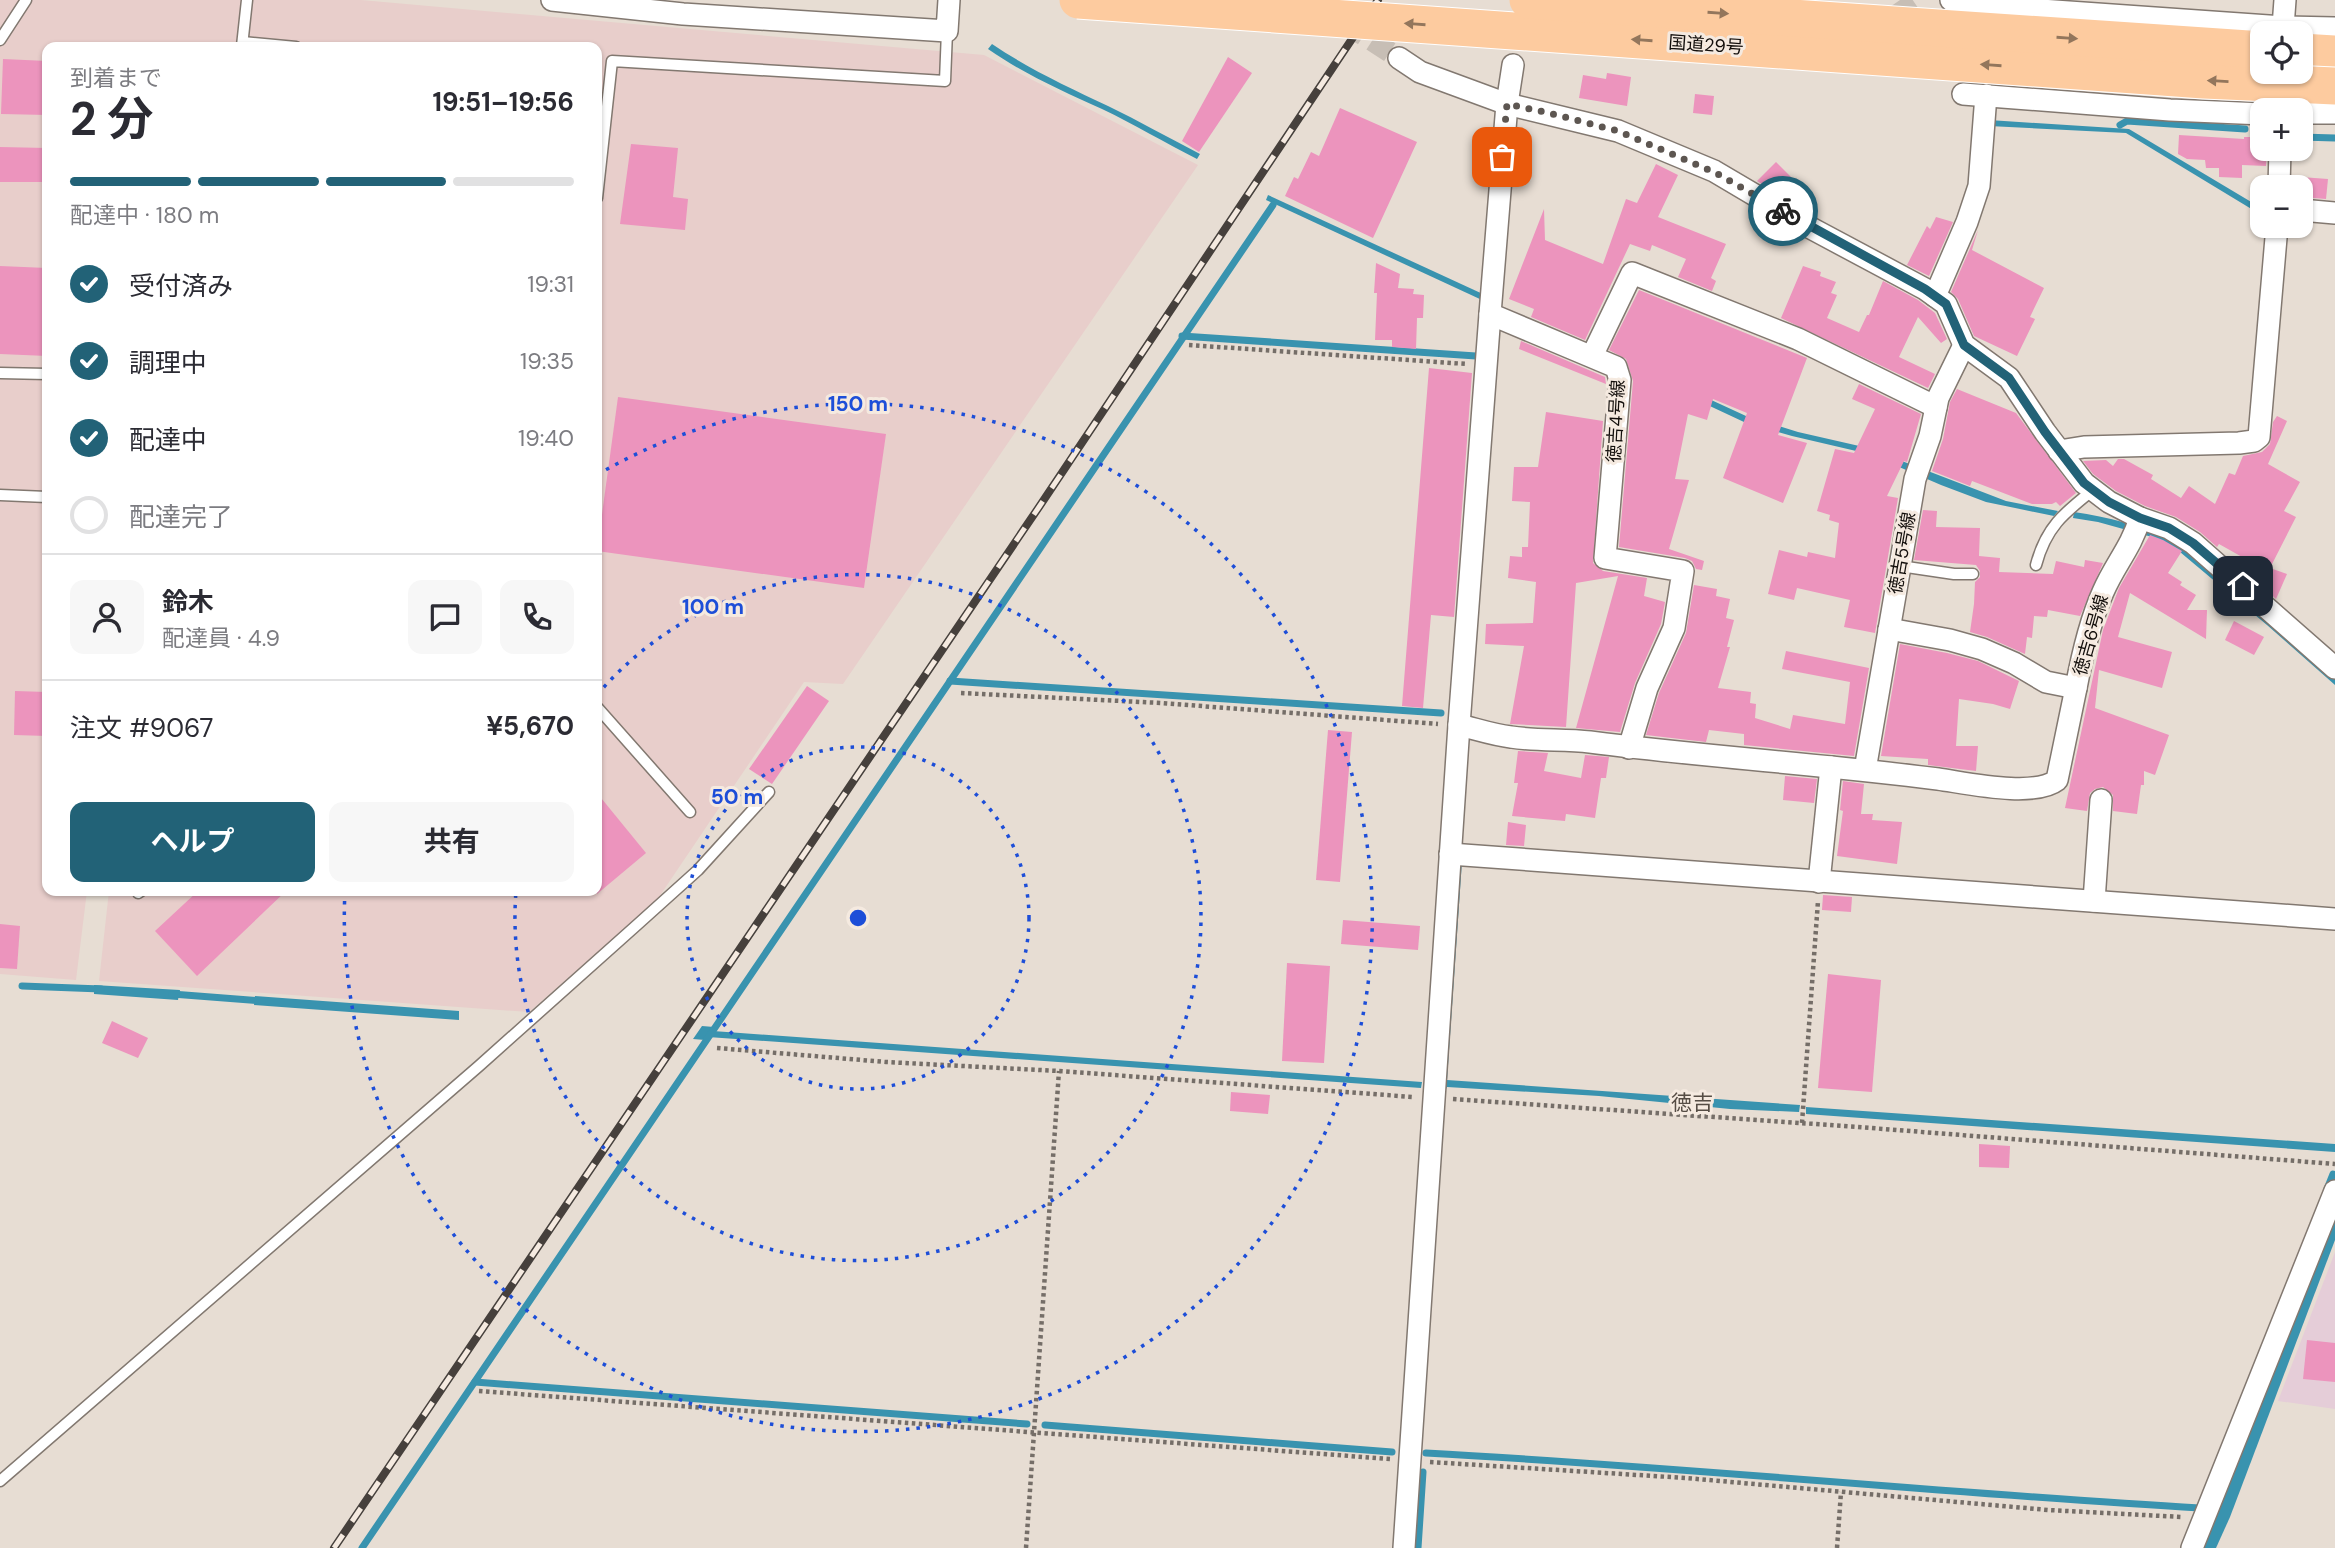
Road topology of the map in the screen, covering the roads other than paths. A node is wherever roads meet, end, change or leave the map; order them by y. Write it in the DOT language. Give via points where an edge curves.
graph roads {
  1 [pos="26,0"];
  2 [pos="247,0"];
  3 [pos="552,0"];
  4 [pos="948,0"];
  5 [pos="1078,0"];
  6 [pos="1528,0"];
  7 [pos="1951,0"];
  8 [pos="2285,0"];
  9 [pos="2284,21"];
  10 [pos="2335,28"];
  11 [pos="947,31"];
  12 [pos="2313,34"];
  13 [pos="2250,39"];
  14 [pos="0,40"];
  15 [pos="2250,41"];
  16 [pos="242,42"];
  17 [pos="2313,49"];
  18 [pos="2335,54"];
  19 [pos="1399,58"];
  20 [pos="1513,65"];
  21 [pos="2335,86"];
  22 [pos="1963,94"];
  23 [pos="1986,95"];
  24 [pos="602,103"];
  25 [pos="1507,104"];
  26 [pos="2250,113"];
  27 [pos="2313,113"];
  28 [pos="2335,113"];
  29 [pos="2313,212"];
  30 [pos="2335,213"];
  31 [pos="2276,238"];
  32 [pos="1935,296"];
  33 [pos="1490,314"];
  34 [pos="1964,345"];
  35 [pos="1592,356"];
  36 [pos="0,373"];
  37 [pos="42,374"];
  38 [pos="1936,407"];
  39 [pos="2059,451"];
  40 [pos="2094,490"];
  41 [pos="0,495"];
  42 [pos="42,497"];
  43 [pos="2140,518"];
  44 [pos="2036,565"];
  45 [pos="1900,566"];
  46 [pos="1973,574"];
  47 [pos="1889,629"];
  48 [pos="2335,668"];
  49 [pos="2076,688"];
  50 [pos="602,713"];
  51 [pos="1459,725"];
  52 [pos="1629,748"];
  53 [pos="1831,767"];
  54 [pos="1866,769"];
  55 [pos="769,792"];
  56 [pos="2101,800"];
  57 [pos="690,812"];
  58 [pos="1450,854"];
  59 [pos="1819,882"];
  60 [pos="2094,901"];
  61 [pos="2335,919"];
  62 [pos="2335,1191"];
  63 [pos="0,1481"];
  64 [pos="1404,1548"];
  65 [pos="2192,1548"];
  1 -- 14 [label="lane"];
  2 -- 16 [label="lane"];
  3 -- 11 [label="street" via="683,14"];
  4 -- 11 [label="street"];
  21 -- 5 [label="highway, 国道29号, one-way, bridge"];
  6 -- 15 [label="highway, 国道29号, one-way, bridge"];
  7 -- 13 [label="street"];
  8 -- 9 [label="street"];
  10 -- 12 [label="street"];
  11 -- 24 [label="lane" via="945,81 612,61"];
  17 -- 18 [label="highway, 国道29号"];
  19 -- 25 [label="street" via="1420,72"];
  20 -- 25 [label="street"];
  22 -- 23 [label="street"];
  23 -- 26 [label="street"];
  23 -- 32 [label="street" via="1979,186"];
  25 -- 32 [label="street" via="1618,131 1714,172"];
  25 -- 33 [label="street"];
  27 -- 28 [label="street"];
  29 -- 30 [label="street"];
  31 -- 39 [label="street" via="2259,437 2239,443"];
  32 -- 34 [label="street" via="1946,304"];
  33 -- 35 [label="street, 徳吉4号線"];
  33 -- 51 [label="street"];
  34 -- 38 [label="street, 徳吉5号線"];
  34 -- 39 [label="street" via="2009,378"];
  35 -- 38 [label="street" via="1632,274 1798,339"];
  35 -- 52 [label="street, 徳吉4号線" via="1616,367 1620,380 1605,558 1684,571 1674,628 1647,688"];
  36 -- 37 [label="lane"];
  38 -- 45 [label="street, 徳吉5号線" via="1915,479"];
  39 -- 40 [label="street"];
  40 -- 43 [label="street"];
  40 -- 44 [label="lane" via="2060,517 2048,533"];
  41 -- 42 [label="lane"];
  43 -- 48 [label="street" via="2193,543"];
  43 -- 49 [label="street, 徳吉6号線" via="2098,604"];
  45 -- 46 [label="lane"];
  45 -- 47 [label="street, 徳吉5号線"];
  47 -- 49 [label="street, 徳吉6号線" via="1982,649 2046,682"];
  47 -- 54 [label="street, 徳吉5号線"];
  49 -- 54 [label="street" via="2062,765 2052,784 1991,787"];
  50 -- 57 [label="lane"];
  51 -- 52 [label="street" via="1511,738"];
  51 -- 58 [label="street"];
  52 -- 53 [label="street"];
  53 -- 54 [label="street"];
  53 -- 59 [label="street"];
  55 -- 63 [label="lane" via="698,870 480,1066"];
  56 -- 60 [label="street"];
  58 -- 59 [label="street"];
  58 -- 64 [label="street"];
  59 -- 60 [label="street"];
  60 -- 61 [label="street"];
  62 -- 65 [label="street"];
}
